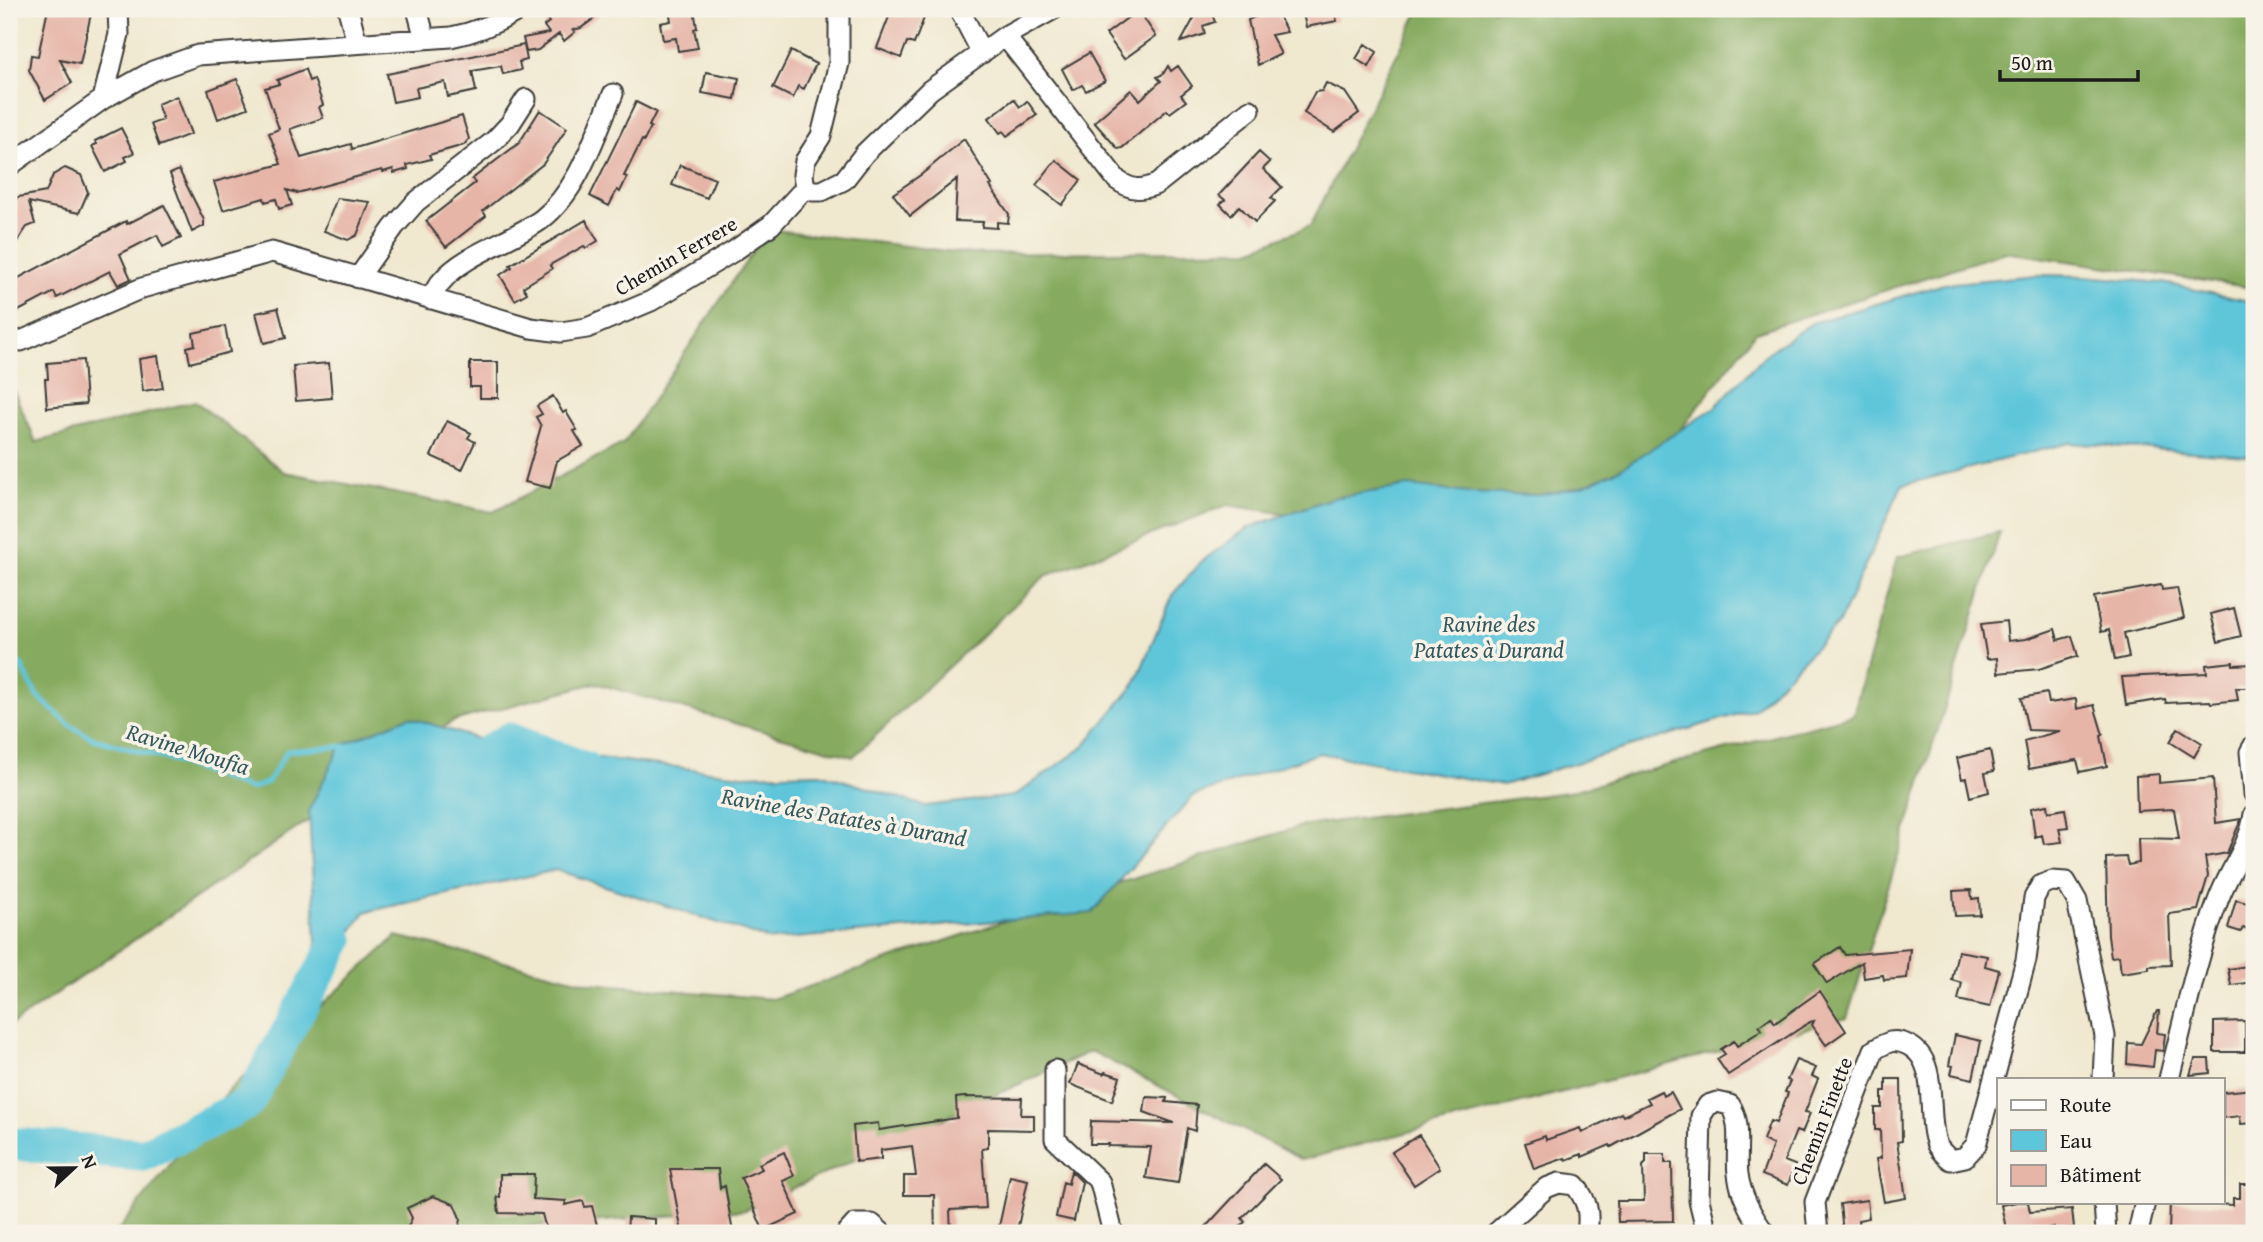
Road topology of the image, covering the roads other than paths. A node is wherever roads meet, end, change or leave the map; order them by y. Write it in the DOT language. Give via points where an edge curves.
graph roads {
  1 [pos="118,9"];
  2 [pos="348,9"];
  3 [pos="417,9"];
  4 [pos="521,9"];
  5 [pos="839,9"];
  6 [pos="959,9"];
  7 [pos="1054,9"];
  8 [pos="1005,36"];
  9 [pos="425,39"];
  10 [pos="357,43"];
  11 [pos="982,53"];
  12 [pos="613,94"];
  13 [pos="103,99"];
  14 [pos="526,99"];
  15 [pos="1250,110"];
  16 [pos="9,166"];
  17 [pos="805,188"];
  18 [pos="358,278"];
  19 [pos="430,299"];
  20 [pos="21,341"];
  21 [pos="2254,746"];
  22 [pos="2254,794"];
  23 [pos="2254,814"];
  24 [pos="1055,1070"];
  25 [pos="2103,1078"];
  26 [pos="2169,1078"];
  27 [pos="2104,1204"];
  28 [pos="2145,1204"];
  29 [pos="846,1233"];
  30 [pos="882,1233"];
  31 [pos="1113,1233"];
  32 [pos="1496,1233"];
  33 [pos="1587,1233"];
  34 [pos="1707,1233"];
  35 [pos="1765,1233"];
  36 [pos="1818,1233"];
  37 [pos="2106,1233"];
  38 [pos="2138,1233"];
  1 -- 13 [label="street" via="119,33"];
  2 -- 10 [label="street"];
  3 -- 9 [label="street"];
  4 -- 9 [label="street" via="475,32"];
  5 -- 17 [label="street" via="839,63 821,136 805,161"];
  6 -- 11 [label="street"];
  7 -- 8 [label="street"];
  8 -- 11 [label="street"];
  8 -- 15 [label="street" via="1117,180 1128,188 1157,184"];
  9 -- 10 [label="street"];
  10 -- 13 [label="street" via="198,55 153,71"];
  11 -- 17 [label="street" via="930,90 864,153 844,180 822,191"];
  12 -- 19 [label="street" via="575,178 560,200 542,218 461,265"];
  13 -- 16 [label="street"];
  14 -- 18 [label="street" via="494,141 416,202"];
  17 -- 19 [label="street, Chemin Ferrere" via="771,225 734,251 651,301 587,328 561,332 531,328"];
  18 -- 19 [label="street, Chemin Ferrere"];
  18 -- 20 [label="street, Chemin Ferrere" via="272,252 142,288"];
  21 -- 22 [label="street" via="2250,752"];
  23 -- 26 [label="street" via="2252,833 2220,897"];
  24 -- 31 [label="street" via="1055,1139 1100,1182"];
  25 -- 36 [label="street, Chemin Finette" via="2105,1036 2077,901 2066,882 2052,881 2041,885 2034,898 2026,960 1976,1144 1965,1157 1951,1160 1938,1148 1928,1067 1917,1049 1898,1040 1887,1042 1874,1050 1815,1202"];
  27 -- 37 [label="street"];
  28 -- 38 [label="street"];
  29 -- 30 [label="street" via="855,1224 872,1224"];
  32 -- 33 [label="street" via="1546,1188 1559,1183 1575,1185 1585,1198 1590,1214"];
  34 -- 35 [label="street" via="1699,1200 1701,1116 1708,1105 1717,1102 1730,1105 1736,1114 1738,1177"];
}
